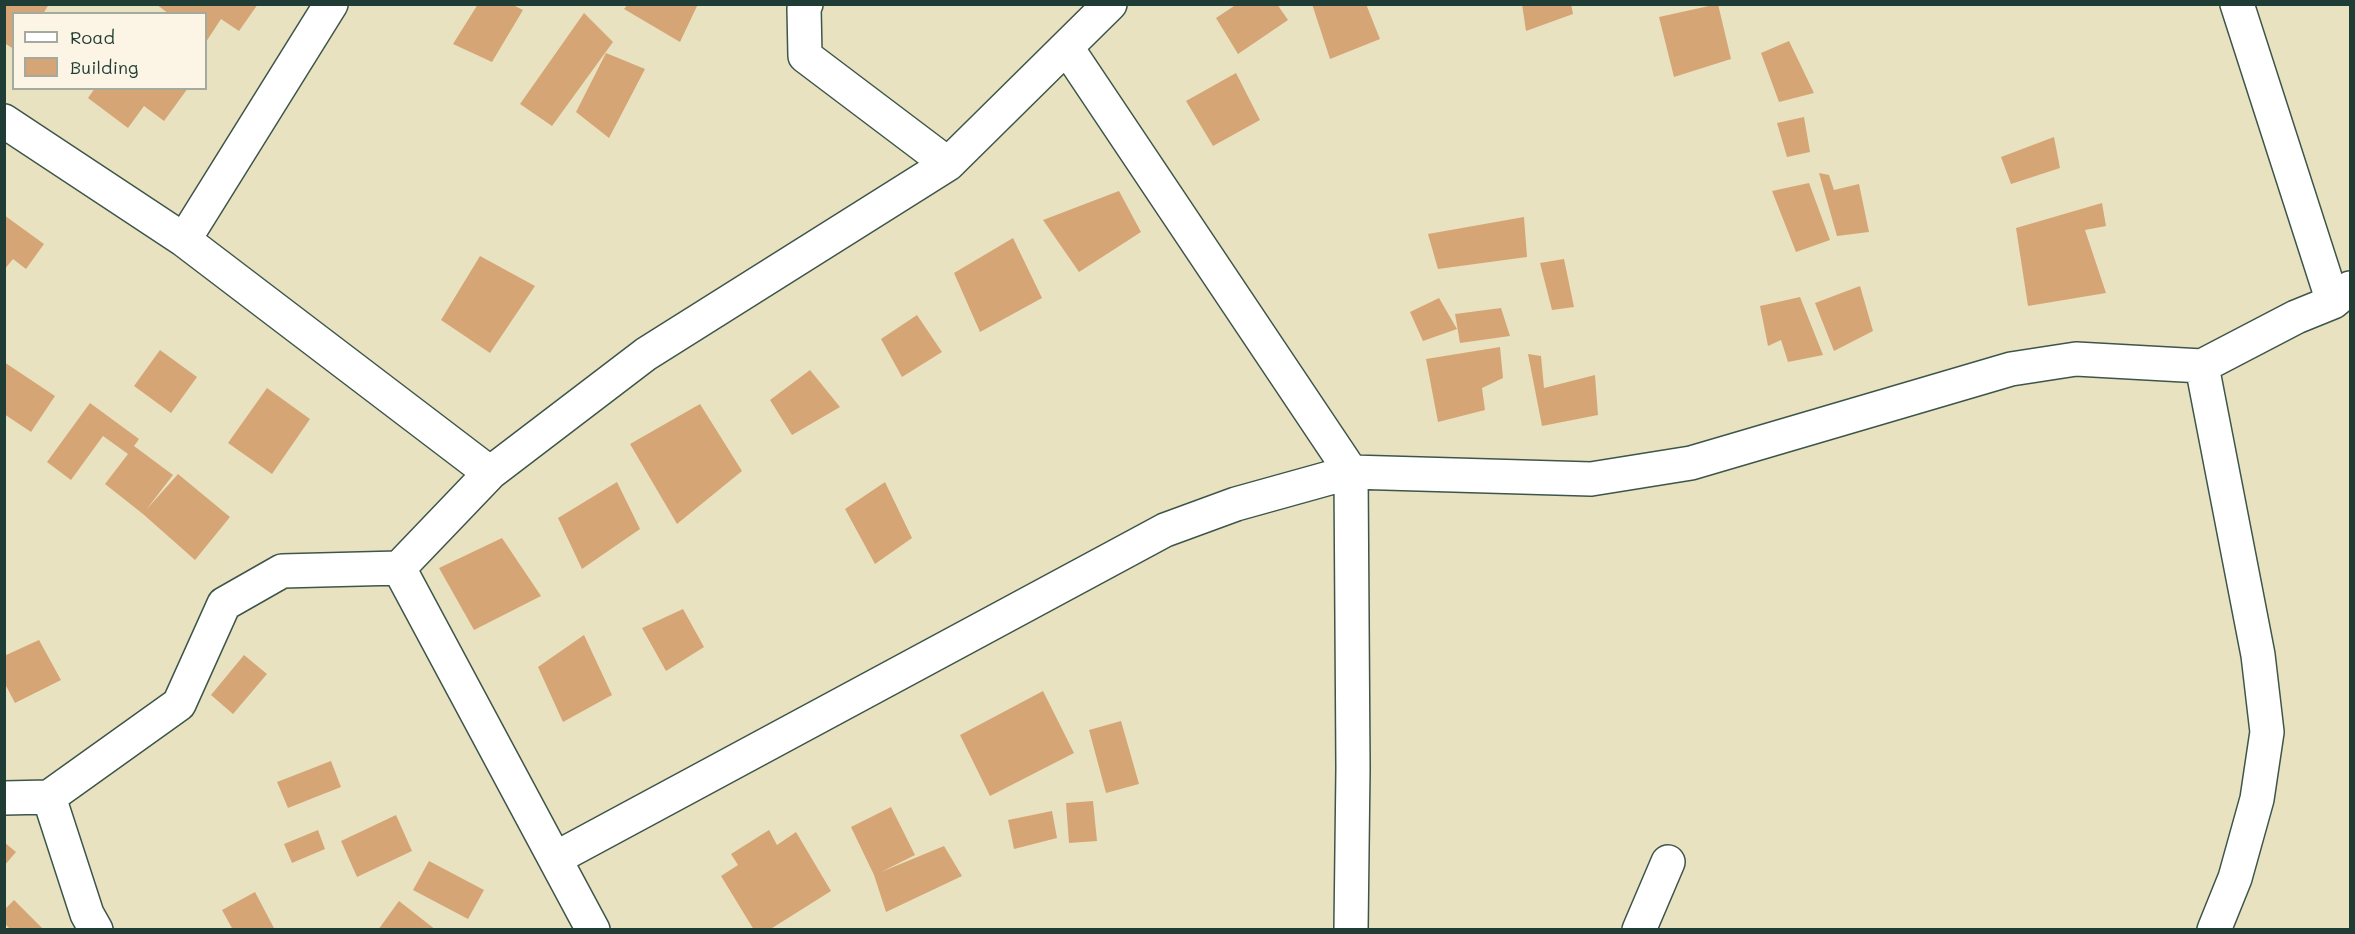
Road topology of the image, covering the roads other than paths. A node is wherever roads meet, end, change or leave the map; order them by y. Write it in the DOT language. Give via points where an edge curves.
graph roads {
  1 [pos="331,4"];
  2 [pos="806,4"];
  3 [pos="1110,4"];
  4 [pos="2237,4"];
  5 [pos="1067,48"];
  6 [pos="4,121"];
  7 [pos="948,164"];
  8 [pos="184,240"];
  9 [pos="2342,295"];
  10 [pos="2202,366"];
  11 [pos="1352,472"];
  12 [pos="490,474"];
  13 [pos="399,568"];
  14 [pos="49,797"];
  15 [pos="4,798"];
  16 [pos="556,858"];
  17 [pos="1668,862"];
  18 [pos="96,930"];
  19 [pos="593,930"];
  20 [pos="1351,930"];
  21 [pos="1639,930"];
  22 [pos="2214,930"];
  1 -- 8 [label="street"];
  2 -- 7 [label="street" via="806,56"];
  3 -- 5 [label="street"];
  4 -- 9 [label="street"];
  5 -- 7 [label="street"];
  5 -- 11 [label="street"];
  6 -- 8 [label="street"];
  7 -- 12 [label="street" via="646,354"];
  8 -- 12 [label="street"];
  9 -- 10 [label="street"];
  10 -- 11 [label="street" via="2076,359 2011,369 1691,463 1591,479"];
  10 -- 22 [label="street" via="2258,655 2267,732 2258,799 2235,878"];
  11 -- 16 [label="street" via="1236,504 1165,531"];
  11 -- 20 [label="street"];
  12 -- 13 [label="street"];
  13 -- 14 [label="street" via="282,571 224,604 179,704"];
  13 -- 16 [label="street"];
  14 -- 15 [label="street"];
  14 -- 18 [label="street" via="87,914"];
  16 -- 19 [label="street"];
  17 -- 21 [label="street"];
}
